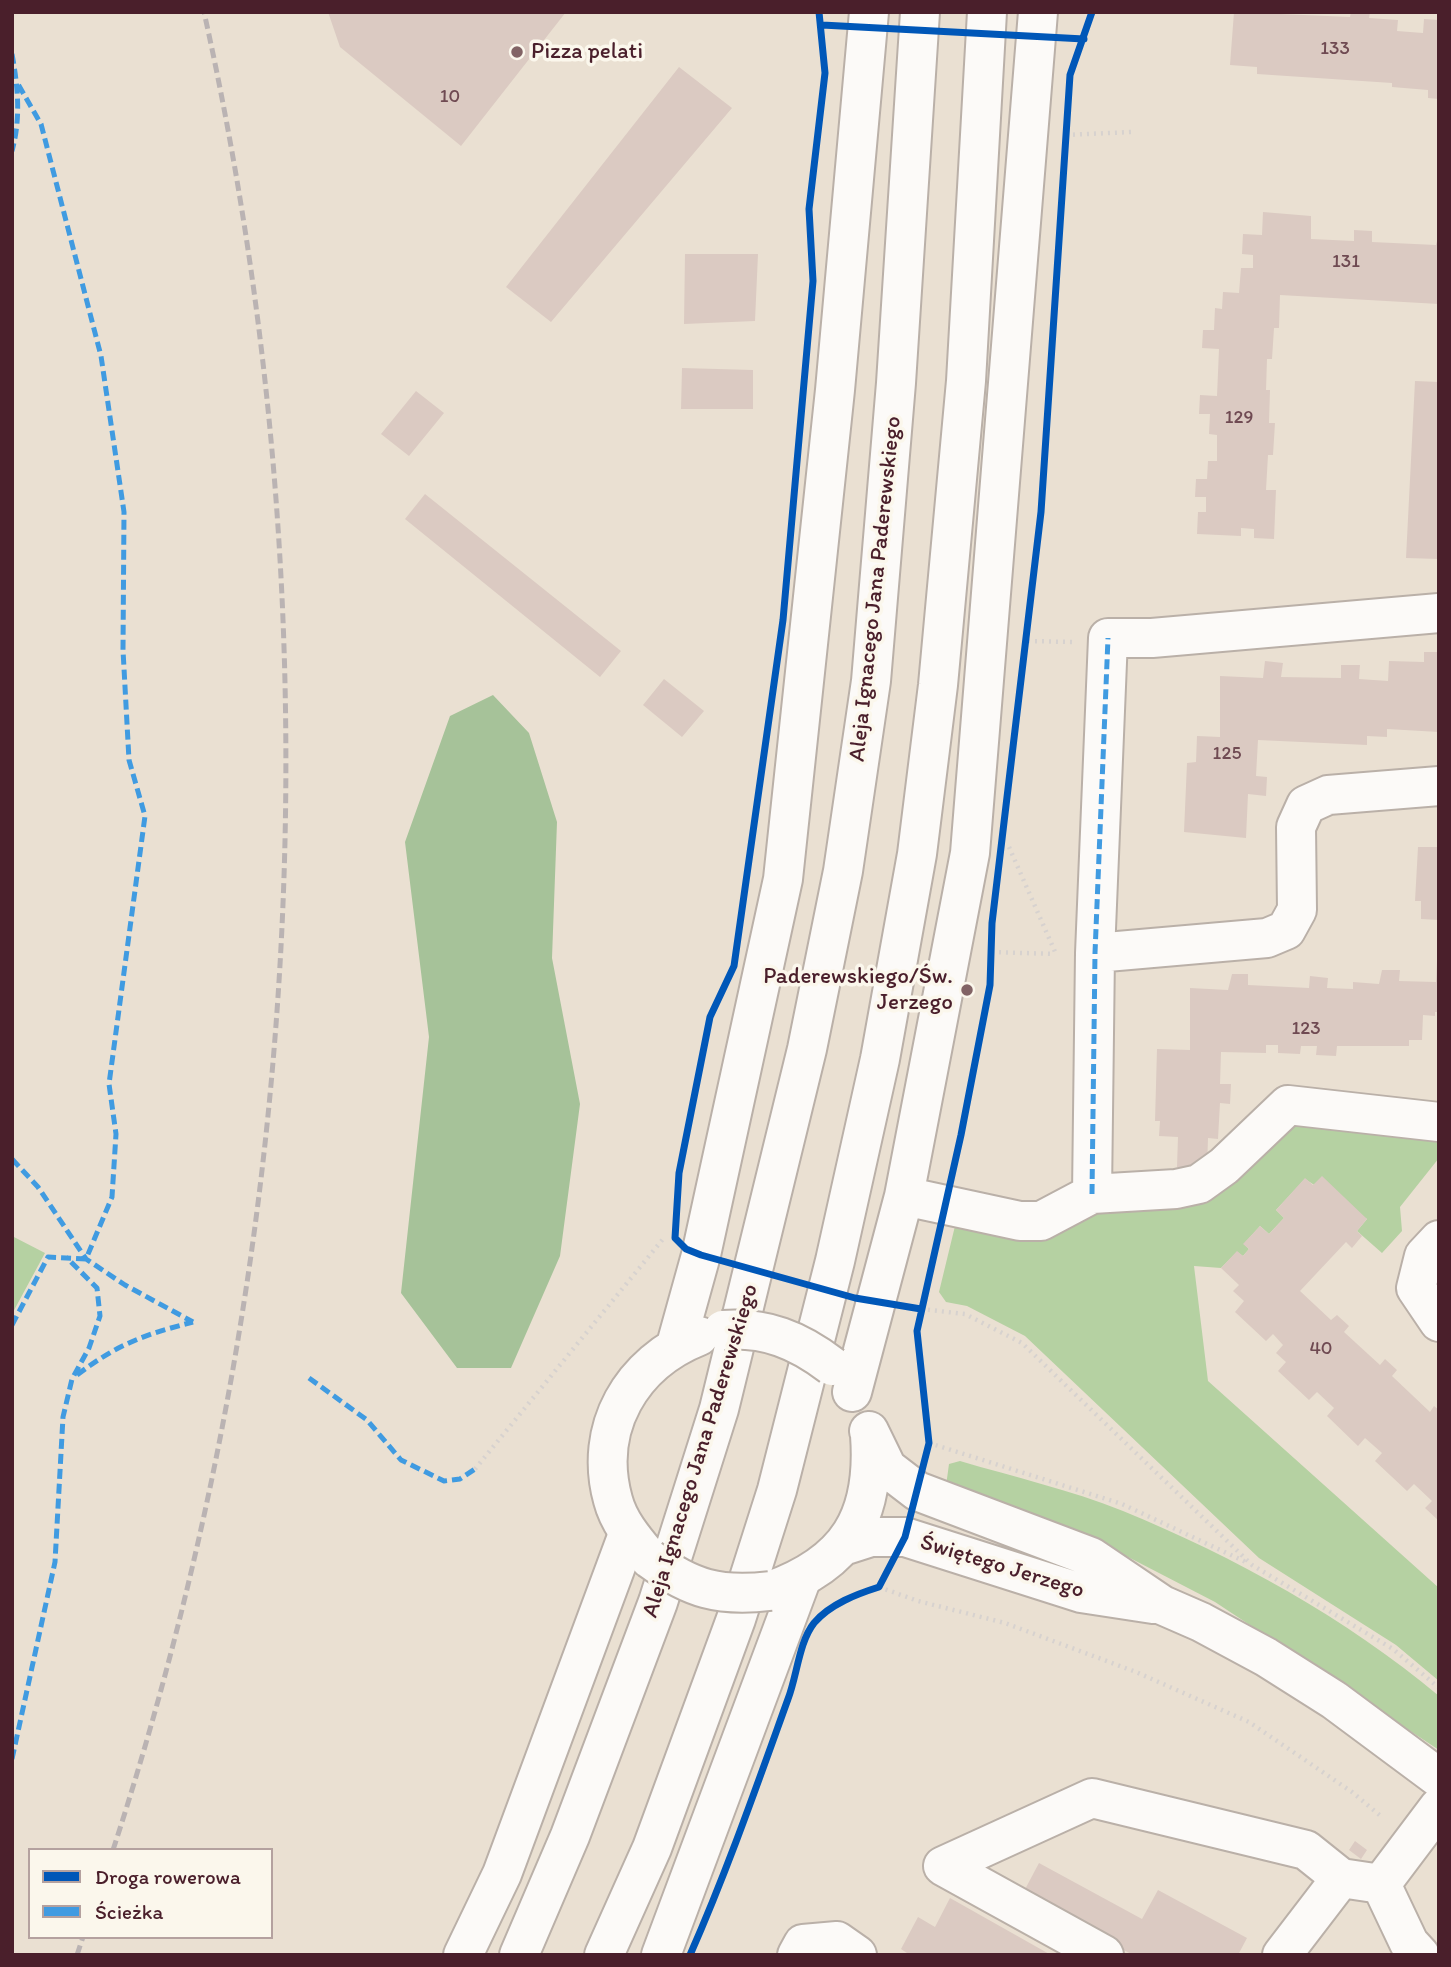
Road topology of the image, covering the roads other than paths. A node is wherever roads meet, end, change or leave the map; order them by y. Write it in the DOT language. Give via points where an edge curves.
graph roads {
  1 [pos="869,12"];
  2 [pos="920,12"];
  3 [pos="987,12"];
  4 [pos="1038,12"];
  5 [pos="1439,613"];
  6 [pos="1439,786"];
  7 [pos="1096,953"];
  8 [pos="1439,1122"];
  9 [pos="1092,1194"];
  10 [pos="904,1196"];
  11 [pos="1439,1240"];
  12 [pos="1439,1322"];
  13 [pos="676,1345"];
  14 [pos="842,1379"];
  15 [pos="869,1431"];
  16 [pos="639,1546"];
  17 [pos="843,1546"];
  18 [pos="786,1586"];
  19 [pos="1162,1605"];
  20 [pos="1439,1778"];
  21 [pos="1439,1807"];
  22 [pos="1341,1878"];
  23 [pos="1381,1884"];
  24 [pos="463,1955"];
  25 [pos="519,1955"];
  26 [pos="604,1955"];
  27 [pos="661,1955"];
  28 [pos="797,1955"];
  29 [pos="857,1955"];
  30 [pos="1104,1955"];
  31 [pos="1282,1955"];
  32 [pos="1420,1955"];
  1 -- 13 [label="street" via="783,879 701,1255"];
  2 -- 25 [label="street, Aleja Ignacego Jana Paderewskiego" via="871,681 843,871 807,1049 719,1409 659,1602 570,1836"];
  3 -- 26 [label="street" via="966,381 938,685 917,854 880,1059 777,1490 736,1619 666,1810"];
  4 -- 10 [label="street" via="970,853"];
  5 -- 7 [label="street" via="1108,638"];
  6 -- 7 [label="street" via="1328,795 1306,805 1296,827 1297,910 1286,930 1267,938"];
  7 -- 9 [label="street"];
  8 -- 9 [label="street" via="1288,1105 1199,1184"];
  9 -- 10 [label="street" via="1041,1221 1020,1221"];
  10 -- 14 [label="street"];
  11 -- 12 [label="street" via="1424,1256 1416,1288"];
  13 -- 14 [label="street, bridge" via="723,1330 774,1333 805,1346"];
  13 -- 16 [label="street" via="647,1366 625,1395 611,1429 607,1465 613,1501"];
  14 -- 15 [label="street, Świętego Jerzego"];
  15 -- 17 [label="street" via="873,1472 863,1511"];
  15 -- 19 [label="street, Świętego Jerzego" via="887,1468 917,1491 1091,1557"];
  16 -- 18 [label="street, bridge" via="676,1578 706,1590 738,1595"];
  16 -- 24 [label="street" via="502,1874"];
  17 -- 18 [label="street" via="824,1565"];
  17 -- 19 [label="street, Świętego Jerzego" via="871,1537 905,1537 1082,1594"];
  18 -- 27 [label="street"];
  19 -- 20 [label="street, Świętego Jerzego" via="1266,1657 1334,1700"];
  21 -- 23 [label="street"];
  22 -- 23 [label="street"];
  22 -- 30 [label="street" via="1306,1850 1092,1798 943,1866"];
  22 -- 31 [label="street"];
  23 -- 32 [label="street" via="1409,1943"];
  28 -- 29 [label="street" via="803,1944 838,1941"];
}
